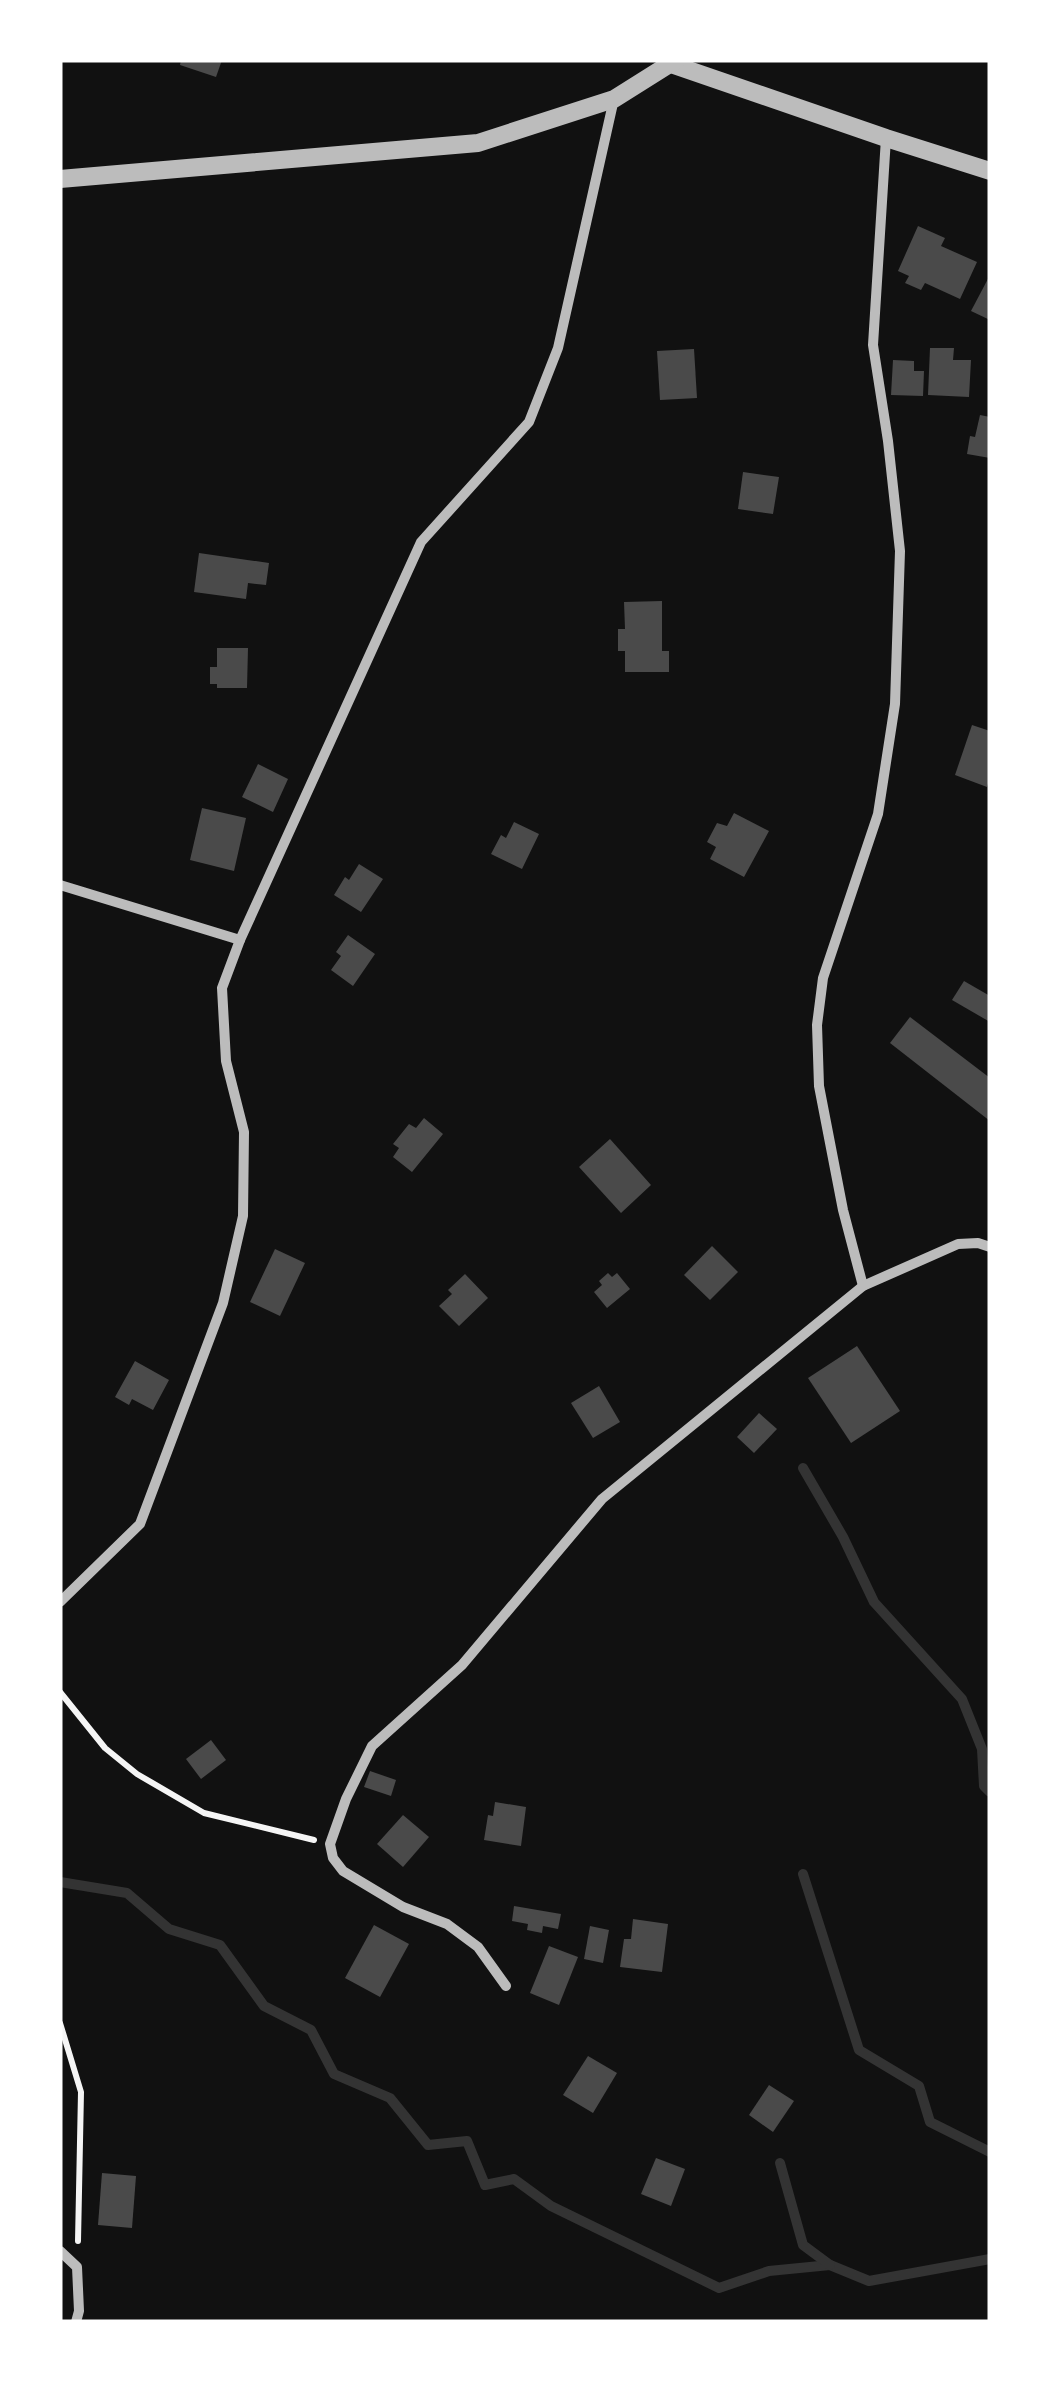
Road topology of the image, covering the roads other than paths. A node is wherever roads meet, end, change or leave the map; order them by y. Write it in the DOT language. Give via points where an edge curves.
graph roads {
  1 [pos="673,62"];
  2 [pos="614,100"];
  3 [pos="886,138"];
  4 [pos="990,170"];
  5 [pos="60,179"];
  6 [pos="60,885"];
  7 [pos="240,940"];
  8 [pos="990,1247"];
  9 [pos="863,1286"];
  10 [pos="60,1602"];
  11 [pos="506,1986"];
  12 [pos="60,2251"];
  13 [pos="76,2322"];
  1 -- 2 [label="street"];
  1 -- 3 [label="street"];
  2 -- 5 [label="street" via="478,144"];
  2 -- 7 [label="street" via="558,348 529,422 421,542"];
  3 -- 4 [label="street"];
  3 -- 9 [label="street" via="872,346 900,551 896,704 878,814 824,978 816,1025 818,1086"];
  6 -- 7 [label="street"];
  7 -- 10 [label="street" via="222,988 226,1061 244,1132 243,1216 223,1303 140,1524"];
  8 -- 9 [label="street" via="958,1244"];
  9 -- 11 [label="street" via="602,1500 462,1665 372,1746 330,1844 333,1858 403,1907 447,1924 478,1947"];
  12 -- 13 [label="street" via="77,2267"];
}
